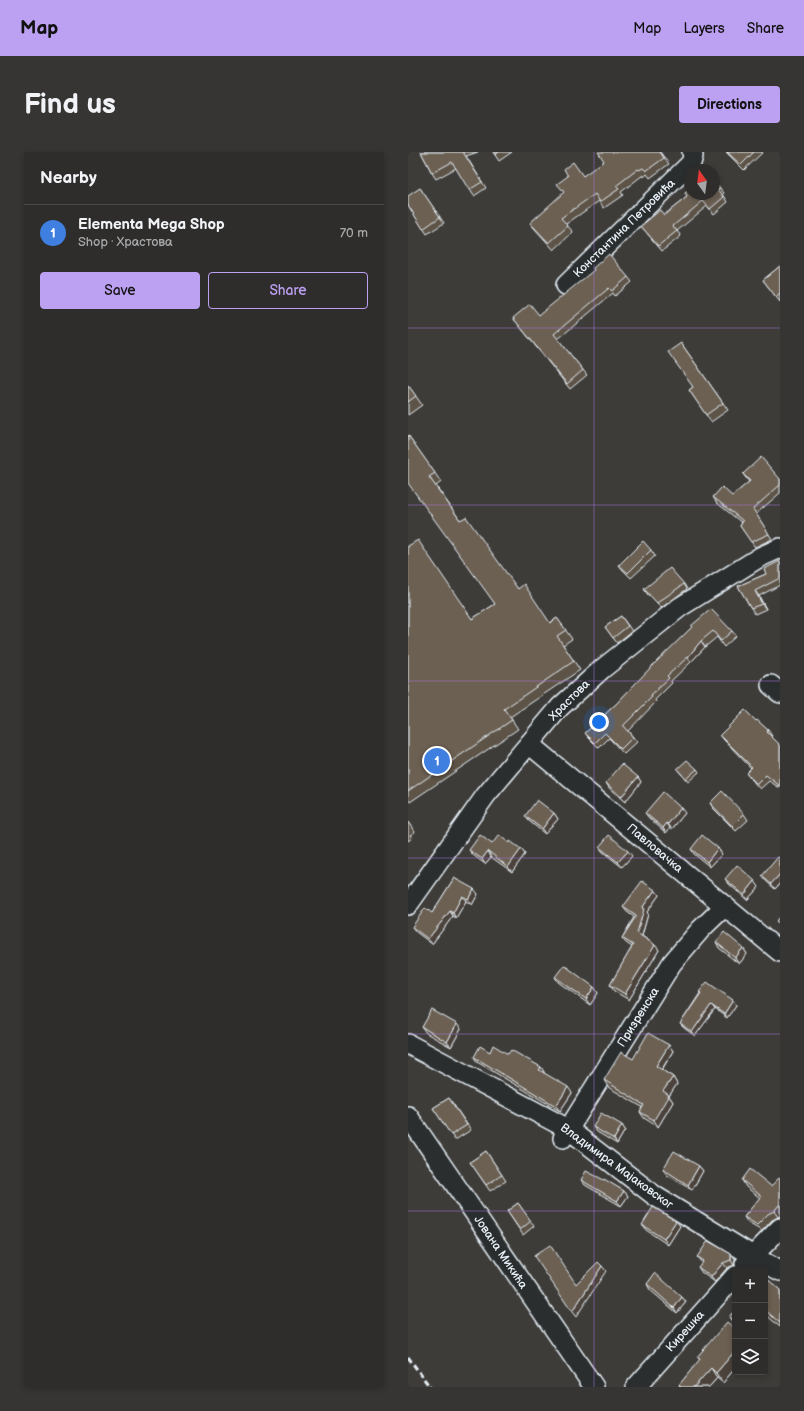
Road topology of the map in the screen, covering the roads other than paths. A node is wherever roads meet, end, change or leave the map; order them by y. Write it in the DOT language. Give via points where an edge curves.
graph roads {
  1 [pos="692,152"];
  2 [pos="566,285"];
  3 [pos="780,548"];
  4 [pos="529,744"];
  5 [pos="408,905"];
  6 [pos="725,906"];
  7 [pos="780,952"];
  8 [pos="408,1044"];
  9 [pos="408,1116"];
  10 [pos="566,1134"];
  11 [pos="780,1228"];
  12 [pos="753,1256"];
  13 [pos="743,1267"];
  14 [pos="780,1271"];
  15 [pos="732,1279"];
  16 [pos="594,1387"];
  17 [pos="636,1387"];
  1 -- 2 [label="street, Константина Петровића" via="691,163"];
  3 -- 4 [label="street, Храстова" via="760,557 680,607 602,669 560,707"];
  4 -- 5 [label="street, Храстова" via="486,795"];
  4 -- 6 [label="street, Павловачка"];
  6 -- 7 [label="street, Павловачка"];
  6 -- 10 [label="street, Призренска" via="672,963"];
  8 -- 10 [label="street, Владимира Мајаковског"];
  9 -- 16 [label="street, Јована Микића"];
  10 -- 12 [label="street, Владимира Мајаковског" via="655,1196"];
  11 -- 12 [label="street"];
  12 -- 13 [label="street"];
  12 -- 14 [label="street, Владимира Мајаковског"];
  15 -- 17 [label="street, Кирешка"];
}
